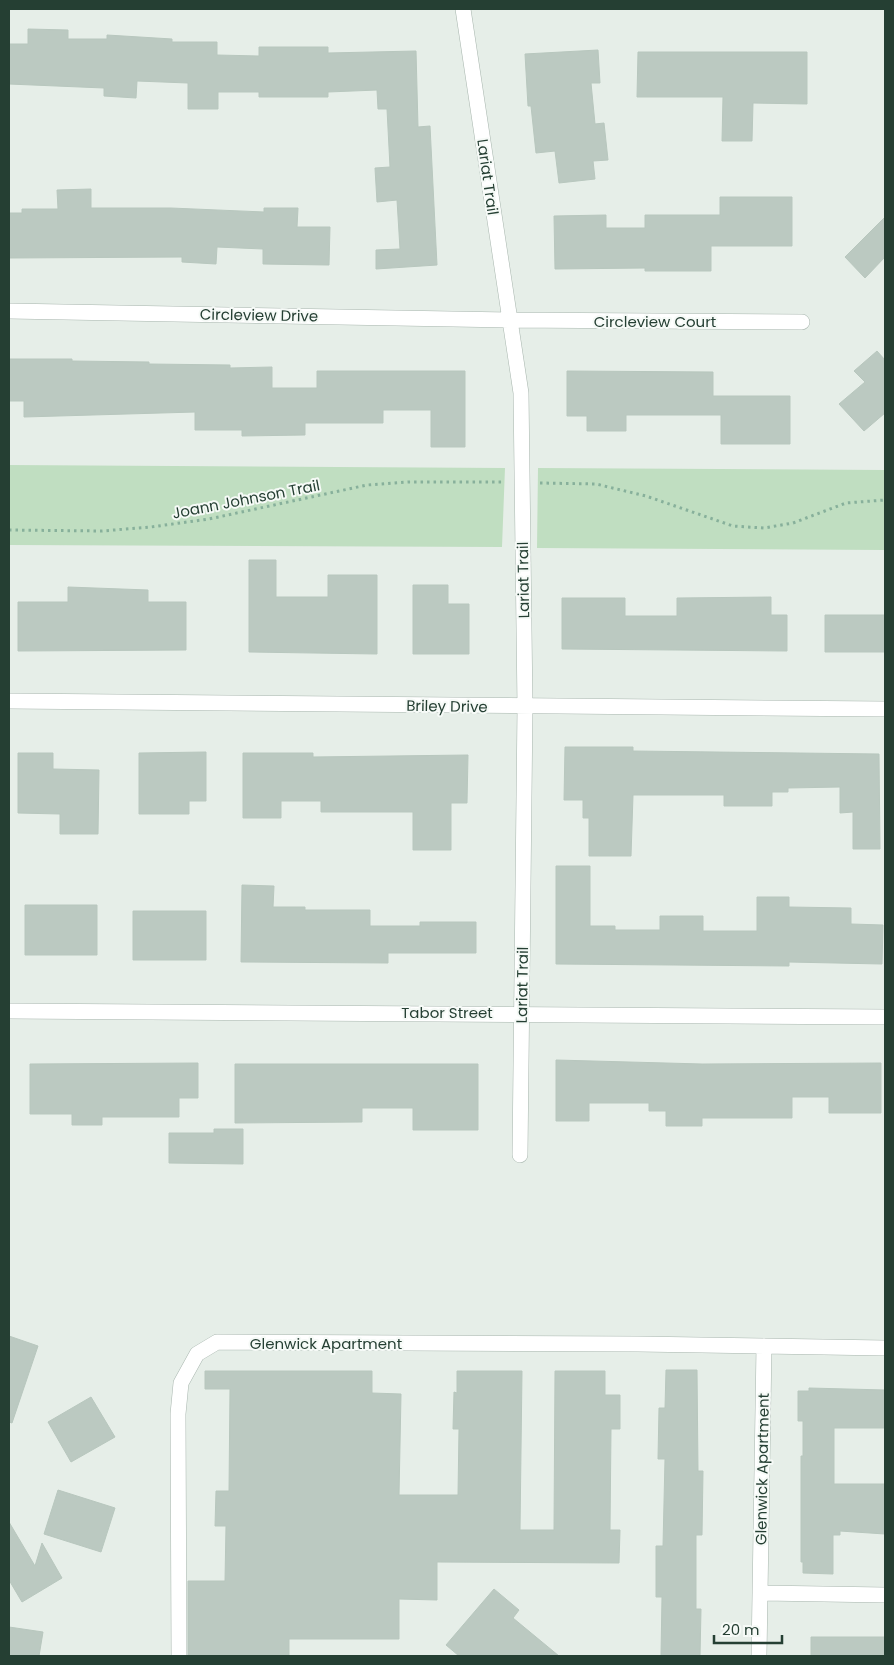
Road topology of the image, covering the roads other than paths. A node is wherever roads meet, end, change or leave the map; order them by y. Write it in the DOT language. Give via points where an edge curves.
graph roads {
  1 [pos="463,9"];
  2 [pos="9,310"];
  3 [pos="509,320"];
  4 [pos="802,322"];
  5 [pos="9,701"];
  6 [pos="525,707"];
  7 [pos="885,709"];
  8 [pos="9,1011"];
  9 [pos="521,1013"];
  10 [pos="885,1017"];
  11 [pos="520,1155"];
  12 [pos="764,1346"];
  13 [pos="885,1348"];
  14 [pos="760,1593"];
  15 [pos="885,1596"];
  16 [pos="180,1656"];
  17 [pos="759,1656"];
  1 -- 3 [label="street, Lariat Trail"];
  2 -- 3 [label="street, Circleview Drive"];
  3 -- 4 [label="street, Circleview Court"];
  3 -- 6 [label="street, Lariat Trail" via="521,393"];
  5 -- 6 [label="street, Briley Drive"];
  6 -- 7 [label="street, Briley Drive"];
  6 -- 9 [label="street, Lariat Trail"];
  8 -- 9 [label="street, Tabor Street"];
  9 -- 10 [label="street, Tabor Street"];
  9 -- 11 [label="street, Lariat Trail"];
  12 -- 13 [label="street, Glenwick Apartment"];
  12 -- 14 [label="street, Glenwick Apartment"];
  12 -- 16 [label="street, Glenwick Apartment" via="217,1342 197,1354 181,1383 178,1414"];
  14 -- 15 [label="street"];
  14 -- 17 [label="street, Glenwick Apartment"];
}
